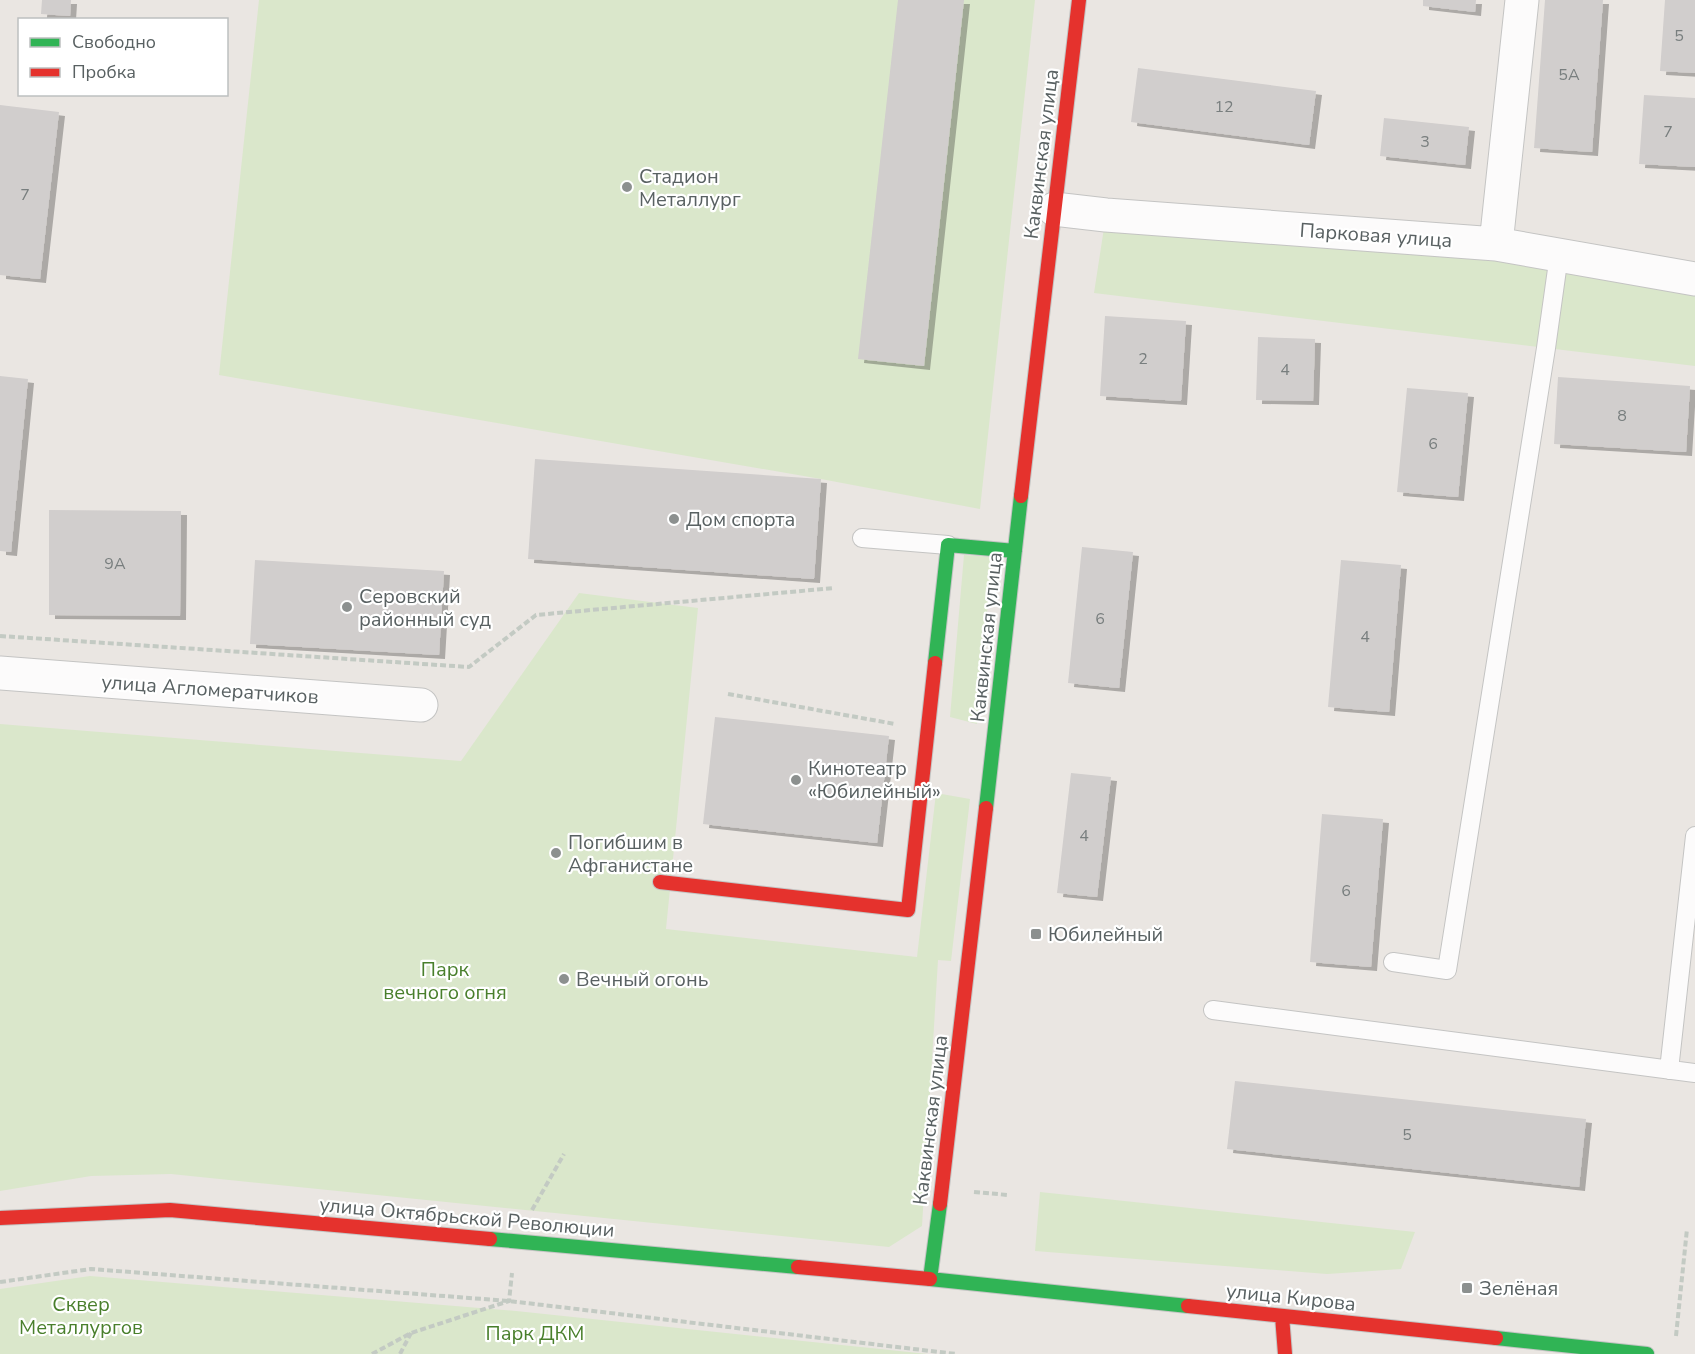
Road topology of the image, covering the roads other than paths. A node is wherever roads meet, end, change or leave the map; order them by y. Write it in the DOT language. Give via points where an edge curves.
graph roads {
  1 [pos="1079,0"];
  2 [pos="1522,0"];
  3 [pos="1054,209"];
  4 [pos="1496,244"];
  5 [pos="1559,255"];
  6 [pos="1695,279"];
  7 [pos="862,538"];
  8 [pos="948,545"];
  9 [pos="1015,551"];
  10 [pos="0,673"];
  11 [pos="421,705"];
  12 [pos="1695,836"];
  13 [pos="660,882"];
  14 [pos="1689,951"];
  15 [pos="1393,962"];
  16 [pos="1213,1010"];
  17 [pos="1669,1070"];
  18 [pos="1695,1073"];
  19 [pos="0,1218"];
  20 [pos="930,1279"];
  21 [pos="1282,1316"];
  22 [pos="1285,1354"];
  23 [pos="1647,1354"];
  1 -- 3 [label="main road, Каквинская улица"];
  2 -- 4 [label="street"];
  3 -- 4 [label="street, Парковая улица"];
  3 -- 9 [label="main road, Каквинская улица"];
  4 -- 5 [label="street, Парковая улица"];
  5 -- 6 [label="street, Парковая улица"];
  5 -- 15 [label="lane" via="1448,970"];
  7 -- 8 [label="lane"];
  8 -- 9 [label="main road"];
  8 -- 13 [label="main road" via="908,910"];
  9 -- 20 [label="main road, Каквинская улица"];
  10 -- 11 [label="street, улица Агломератчиков"];
  12 -- 14 [label="lane"];
  14 -- 17 [label="lane"];
  16 -- 17 [label="lane"];
  17 -- 18 [label="lane"];
  19 -- 20 [label="main road, улица Октябрьской Революции" via="170,1210"];
  20 -- 21 [label="main road, улица Кирова"];
  21 -- 22 [label="main road"];
  21 -- 23 [label="main road, улица Кирова"];
}
